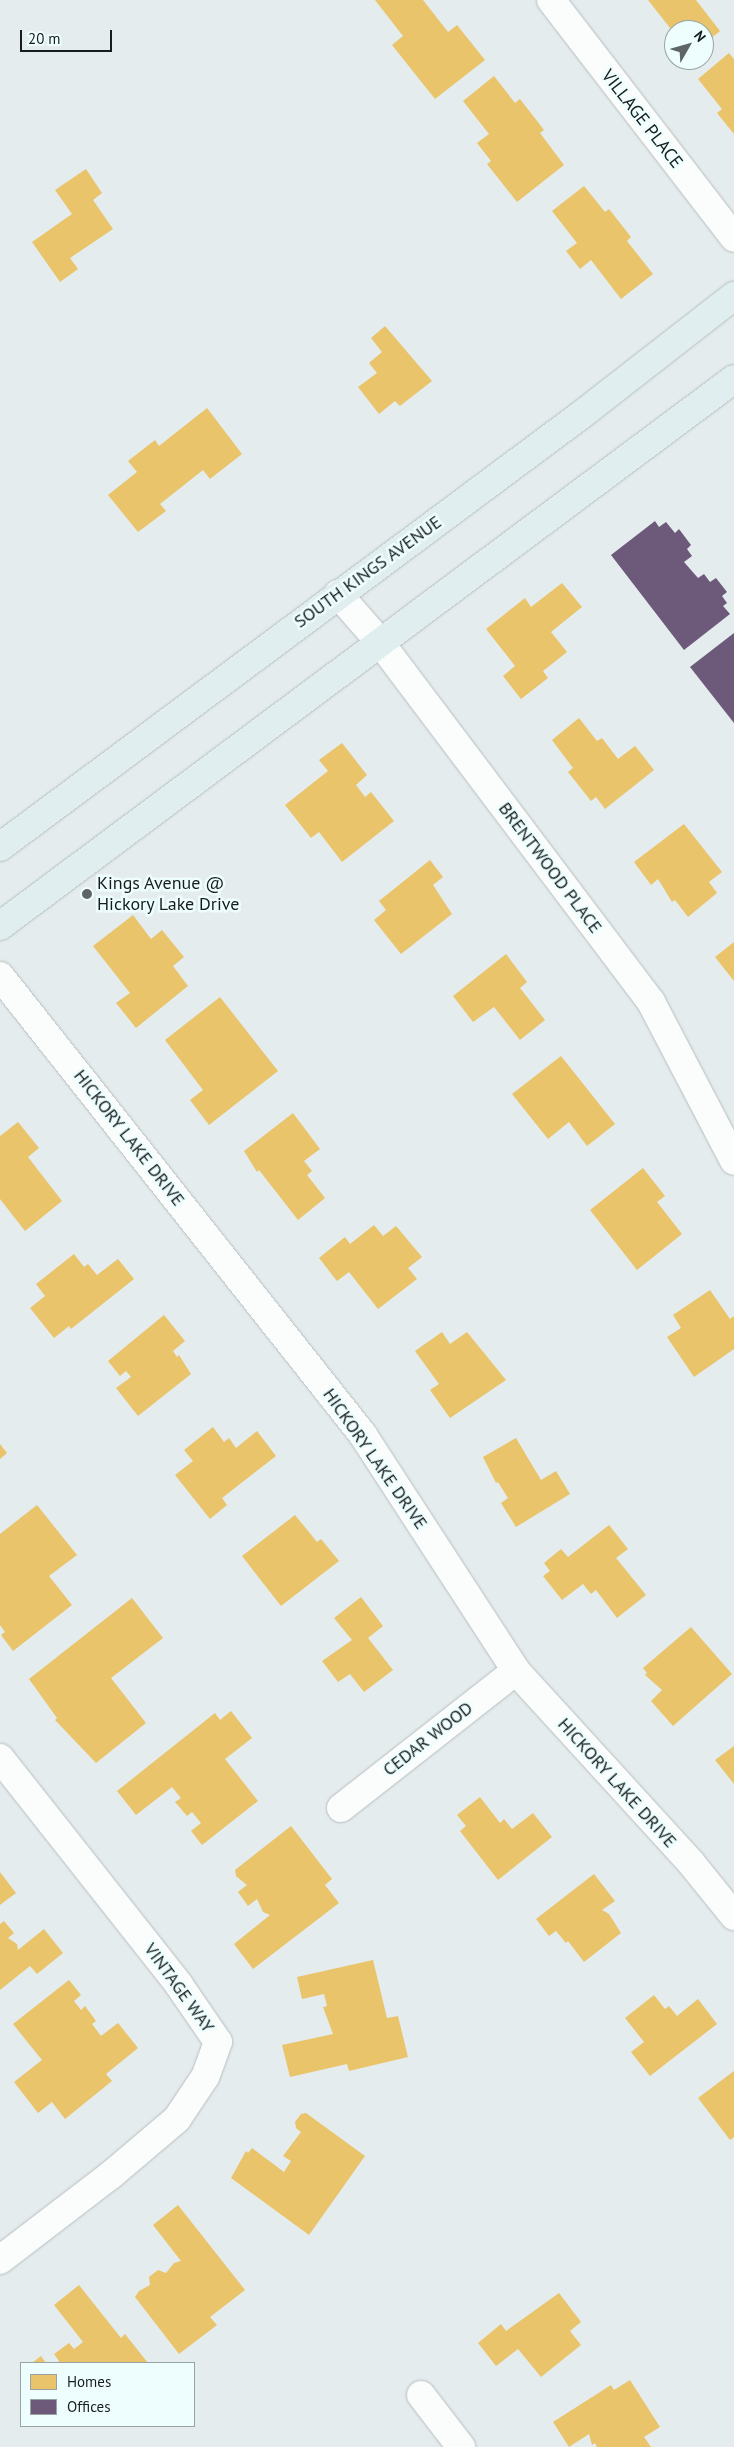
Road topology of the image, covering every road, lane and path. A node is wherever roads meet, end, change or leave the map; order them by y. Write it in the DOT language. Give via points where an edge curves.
graph roads {
  1 [pos="551,0"];
  2 [pos="734,238"];
  3 [pos="734,296"];
  4 [pos="734,379"];
  5 [pos="338,594"];
  6 [pos="379,641"];
  7 [pos="0,846"];
  8 [pos="0,926"];
  9 [pos="0,976"];
  10 [pos="734,1161"];
  11 [pos="516,1671"];
  12 [pos="0,1758"];
  13 [pos="341,1808"];
  14 [pos="734,1916"];
  15 [pos="0,2260"];
  16 [pos="422,2395"];
  17 [pos="461,2447"];
  1 -- 2 [label="street, VILLAGE PLACE"];
  3 -- 5 [label="main road, SOUTH KINGS AVENUE" via="581,415"];
  4 -- 6 [label="main road"];
  5 -- 6 [label="street, BRENTWOOD PLACE"];
  5 -- 7 [label="main road, SOUTH KINGS AVENUE"];
  6 -- 8 [label="main road"];
  6 -- 10 [label="street, BRENTWOOD PLACE" via="651,1002"];
  9 -- 11 [label="street, HICKORY LAKE DRIVE" via="363,1435"];
  11 -- 13 [label="street, CEDAR WOOD"];
  11 -- 14 [label="street, HICKORY LAKE DRIVE" via="692,1864"];
  12 -- 15 [label="street, VINTAGE WAY" via="179,1985 218,2042 205,2077 177,2119 112,2175"];
  16 -- 17 [label="street"];
}
